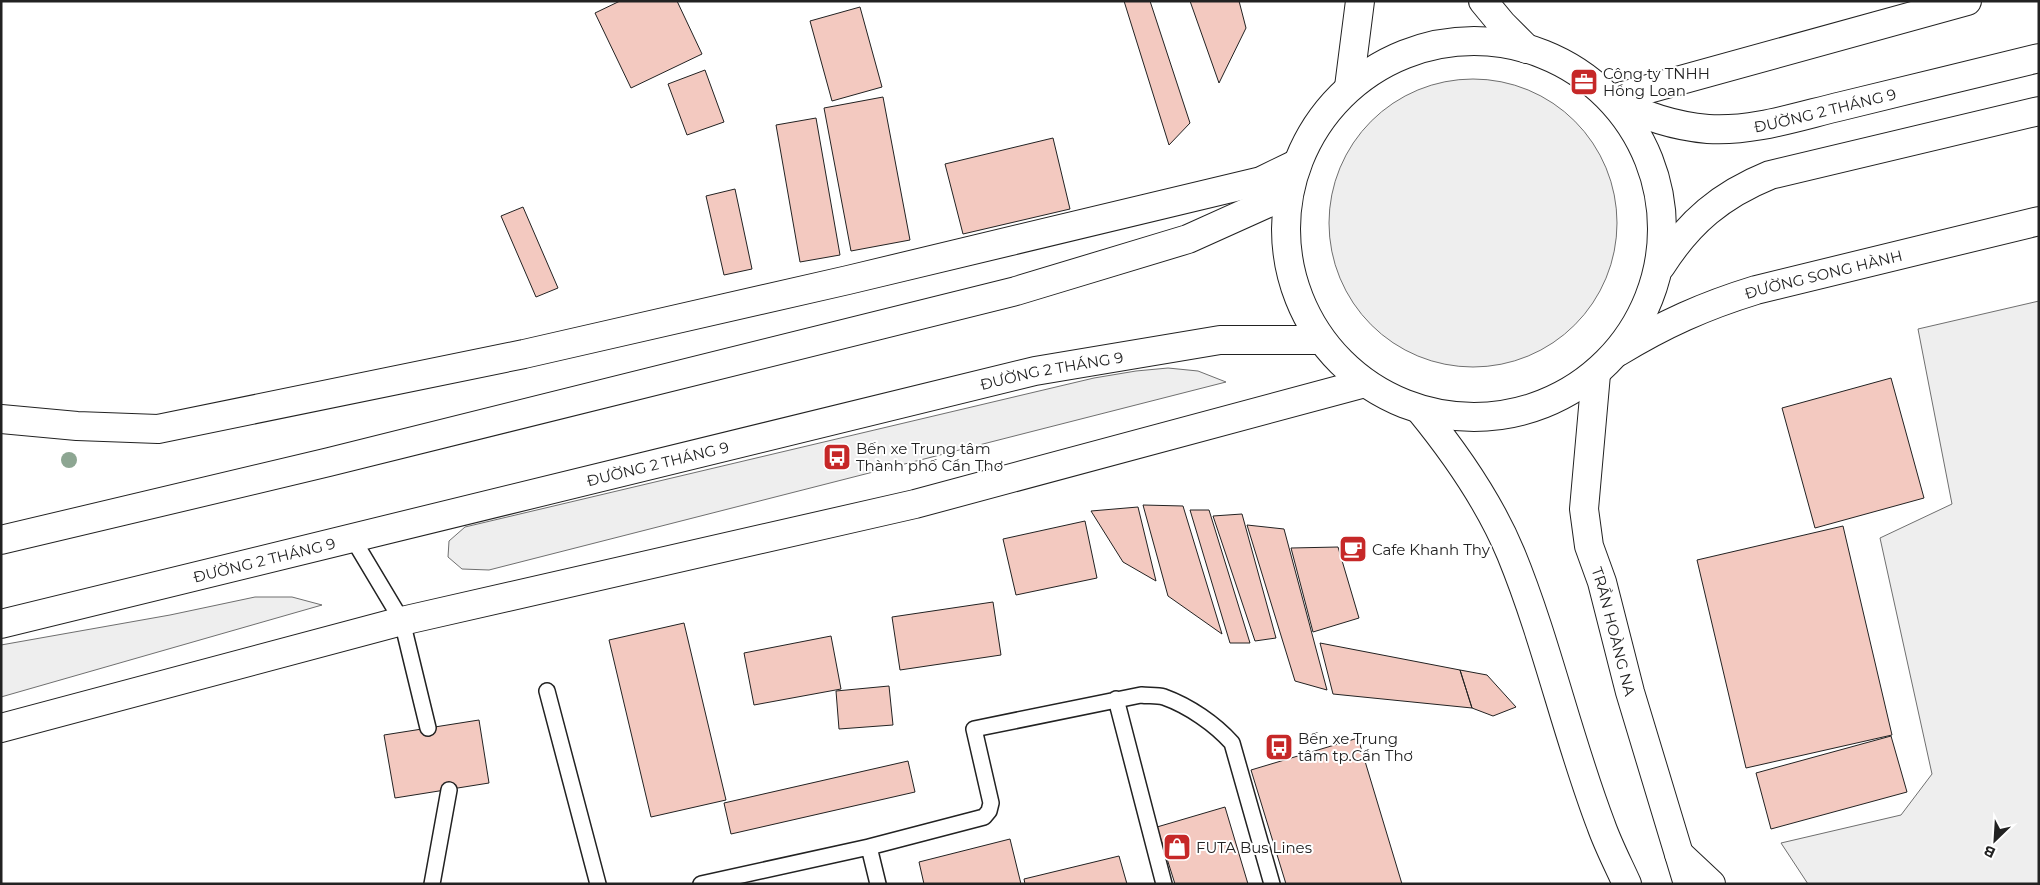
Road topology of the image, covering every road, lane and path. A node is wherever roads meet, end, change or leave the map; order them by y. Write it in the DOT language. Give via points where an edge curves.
graph roads {
  1 [pos="1360,1"];
  2 [pos="1483,1"];
  3 [pos="1967,1"];
  4 [pos="1527,49"];
  5 [pos="2039,58"];
  6 [pos="1349,87"];
  7 [pos="1612,99"];
  8 [pos="2039,111"];
  9 [pos="1296,164"];
  10 [pos="1288,194"];
  11 [pos="2039,221"];
  12 [pos="1658,269"];
  13 [pos="1321,340"];
  14 [pos="1618,352"];
  15 [pos="1596,374"];
  16 [pos="1365,383"];
  17 [pos="1420,410"];
  18 [pos="1,418"];
  19 [pos="352,539"];
  20 [pos="1,540"];
  21 [pos="402,621"];
  22 [pos="1,624"];
  23 [pos="547,691"];
  24 [pos="1116,699"];
  25 [pos="1,728"];
  26 [pos="428,728"];
  27 [pos="449,790"];
  28 [pos="869,847"];
  29 [pos="1679,854"];
  30 [pos="1614,871"];
  31 [pos="432,884"];
  32 [pos="598,884"];
  33 [pos="702,884"];
  34 [pos="878,884"];
  35 [pos="1164,884"];
  36 [pos="1272,884"];
  37 [pos="1627,884"];
  38 [pos="1688,884"];
  39 [pos="1711,884"];
  1 -- 6 [label="main road"];
  2 -- 4 [label="main road"];
  3 -- 7 [label="main road"];
  4 -- 6 [label="main road" via="1496,42 1432,45 1374,68"];
  4 -- 7 [label="main road" via="1556,60"];
  5 -- 7 [label="main road, ĐƯỜNG 2 THÁNG 9" via="1758,126 1709,129 1685,126 1658,120"];
  6 -- 9 [label="main road" via="1309,135"];
  7 -- 12 [label="main road" via="1644,148 1655,177 1662,223"];
  8 -- 12 [label="main road" via="1770,175 1747,184 1688,228"];
  9 -- 10 [label="main road"];
  9 -- 18 [label="main road" via="1261,181 848,280 514,356 158,429 77,426"];
  10 -- 13 [label="main road" via="1286,255 1293,285"];
  10 -- 20 [label="main road" via="1188,238 1016,292"];
  11 -- 14 [label="main road, ĐƯỜNG SONG HÀNH" via="1718,301 1682,316"];
  12 -- 14 [label="main road" via="1650,299"];
  13 -- 16 [label="main road"];
  13 -- 19 [label="main road, ĐƯỜNG 2 THÁNG 9" via="1220,340 1035,371"];
  14 -- 15 [label="main road"];
  15 -- 17 [label="main road" via="1570,392 1512,414 1481,418"];
  15 -- 29 [label="main road, TRẦN HOÀNG NA" via="1584,510 1589,546"];
  16 -- 17 [label="main road"];
  16 -- 21 [label="main road" via="915,504"];
  17 -- 30 [label="main road" via="1468,474 1511,553"];
  19 -- 21 [label="lane"];
  19 -- 22 [label="main road, ĐƯỜNG 2 THÁNG 9"];
  21 -- 25 [label="main road"];
  21 -- 26 [label="lane"];
  23 -- 32 [label="lane"];
  24 -- 28 [label="lane" via="974,729 991,803 984,817"];
  24 -- 35 [label="lane"];
  24 -- 36 [label="lane" via="1141,695 1164,697 1197,714 1232,743"];
  27 -- 31 [label="lane"];
  28 -- 33 [label="lane"];
  28 -- 34 [label="lane"];
  29 -- 38 [label="main road, TRẦN HOÀNG NA"];
  29 -- 39 [label="main road"];
  30 -- 37 [label="main road"];
}
